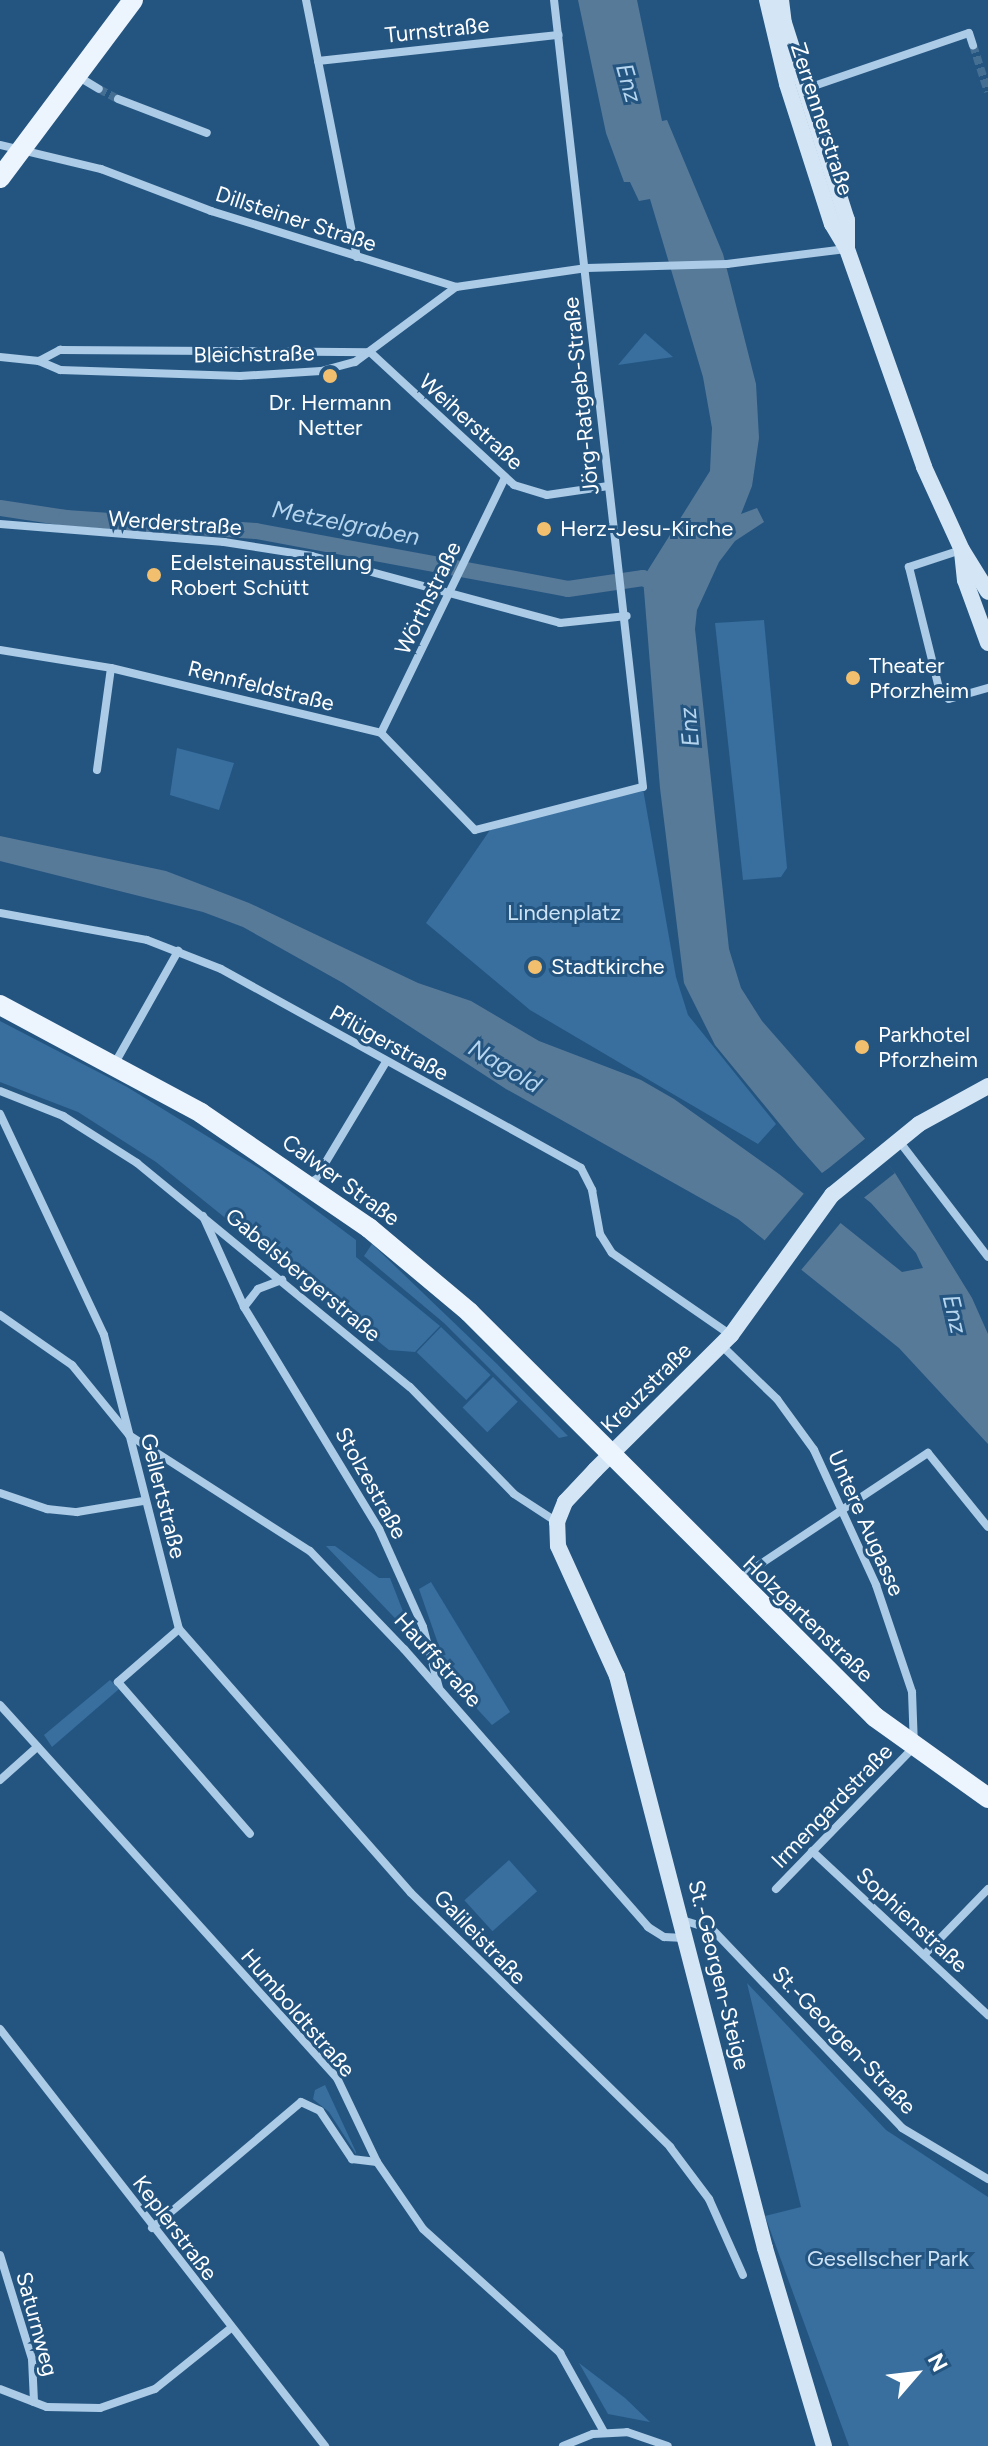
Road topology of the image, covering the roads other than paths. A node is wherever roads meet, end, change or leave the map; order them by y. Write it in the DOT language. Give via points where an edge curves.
graph roads {
  1 [pos="133,0"];
  2 [pos="306,0"];
  3 [pos="554,0"];
  4 [pos="767,0"];
  5 [pos="781,0"];
  6 [pos="559,35"];
  7 [pos="973,45"];
  8 [pos="318,61"];
  9 [pos="76,76"];
  10 [pos="99,89"];
  11 [pos="805,89"];
  12 [pos="118,99"];
  13 [pos="207,133"];
  14 [pos="0,142"];
  15 [pos="21,149"];
  16 [pos="0,178"];
  17 [pos="847,249"];
  18 [pos="357,257"];
  19 [pos="587,268"];
  20 [pos="456,287"];
  21 [pos="370,352"];
  22 [pos="184,354"];
  23 [pos="0,357"];
  24 [pos="39,361"];
  25 [pos="183,374"];
  26 [pos="505,478"];
  27 [pos="608,486"];
  28 [pos="0,524"];
  29 [pos="962,550"];
  30 [pos="988,592"];
  31 [pos="449,595"];
  32 [pos="627,616"];
  33 [pos="988,643"];
  34 [pos="0,650"];
  35 [pos="111,668"];
  36 [pos="988,688"];
  37 [pos="381,733"];
  38 [pos="97,770"];
  39 [pos="0,913"];
  40 [pos="178,951"];
  41 [pos="0,1005"];
  42 [pos="386,1062"];
  43 [pos="115,1063"];
  44 [pos="988,1086"];
  45 [pos="0,1091"];
  46 [pos="0,1114"];
  47 [pos="895,1144"];
  48 [pos="581,1168"];
  49 [pos="312,1185"];
  50 [pos="203,1215"];
  51 [pos="988,1256"];
  52 [pos="282,1280"];
  53 [pos="244,1307"];
  54 [pos="0,1315"];
  55 [pos="726,1340"];
  56 [pos="129,1435"];
  57 [pos="609,1456"];
  58 [pos="0,1493"];
  59 [pos="143,1501"];
  60 [pos="842,1510"];
  61 [pos="557,1522"];
  62 [pos="988,1527"];
  63 [pos="735,1581"];
  64 [pos="179,1629"];
  65 [pos="439,1690"];
  66 [pos="0,1705"];
  67 [pos="37,1747"];
  68 [pos="914,1747"];
  69 [pos="0,1780"];
  70 [pos="988,1798"];
  71 [pos="250,1834"];
  72 [pos="812,1851"];
  73 [pos="776,1889"];
  74 [pos="988,1889"];
  75 [pos="682,1920"];
  76 [pos="687,1938"];
  77 [pos="924,1955"];
  78 [pos="988,2015"];
  79 [pos="0,2029"];
  80 [pos="377,2162"];
  81 [pos="988,2179"];
  82 [pos="152,2228"];
  83 [pos="0,2255"];
  84 [pos="743,2275"];
  85 [pos="230,2329"];
  86 [pos="0,2389"];
  87 [pos="34,2402"];
  88 [pos="604,2432"];
  89 [pos="325,2446"];
  90 [pos="563,2446"];
  91 [pos="668,2446"];
  92 [pos="824,2446"];
  1 -- 9 [label="main road"];
  2 -- 8 [label="street"];
  3 -- 6 [label="street, Jörg-Ratgeb-Straße"];
  4 -- 17 [label="main road, Zerrennerstraße" via="787,84 832,224"];
  5 -- 11 [label="main road, Zerrennerstraße"];
  6 -- 8 [label="street, Turnstraße"];
  6 -- 19 [label="street, Jörg-Ratgeb-Straße"];
  7 -- 11 [label="street" via="969,33"];
  8 -- 18 [label="street"];
  9 -- 10 [label="street"];
  9 -- 15 [label="main road"];
  11 -- 17 [label="main road, Zerrennerstraße" via="847,220"];
  12 -- 13 [label="street"];
  14 -- 15 [label="street, Dillsteiner Straße"];
  15 -- 16 [label="main road"];
  15 -- 18 [label="street, Dillsteiner Straße" via="101,169"];
  17 -- 19 [label="street, Dillsteiner Straße" via="729,264"];
  17 -- 29 [label="main road, Zerrennerstraße" via="924,467"];
  18 -- 20 [label="street, Dillsteiner Straße"];
  19 -- 20 [label="street, Dillsteiner Straße"];
  19 -- 27 [label="street, Jörg-Ratgeb-Straße"];
  20 -- 21 [label="street, Bleichstraße"];
  21 -- 22 [label="street, Bleichstraße"];
  21 -- 25 [label="street, Bleichstraße" via="348,366 321,371"];
  21 -- 26 [label="street, Weiherstraße"];
  22 -- 24 [label="street, Bleichstraße" via="60,350"];
  22 -- 25 [label="street, Bleichstraße"];
  23 -- 24 [label="street, Bleichstraße"];
  24 -- 25 [label="street, Bleichstraße" via="60,370"];
  26 -- 27 [label="street, Weiherstraße" via="531,493 547,495"];
  26 -- 31 [label="street, Wörthstraße"];
  27 -- 32 [label="street, Jörg-Ratgeb-Straße"];
  28 -- 31 [label="street, Werderstraße" via="237,544 312,556"];
  29 -- 30 [label="main road"];
  29 -- 33 [label="main road" via="965,580"];
  29 -- 36 [label="street" via="909,567 940,692 949,699"];
  31 -- 32 [label="street, Werderstraße" via="560,623"];
  31 -- 37 [label="street, Wörthstraße"];
  32 -- 37 [label="street, Jörg-Ratgeb-Straße" via="643,787 475,830"];
  34 -- 35 [label="street, Rennfeldstraße"];
  35 -- 37 [label="street, Rennfeldstraße"];
  35 -- 38 [label="street"];
  39 -- 40 [label="street, Pflügerstraße" via="95,928"];
  40 -- 42 [label="street, Pflügerstraße" via="221,969"];
  40 -- 43 [label="street"];
  41 -- 43 [label="main road, Calwer Straße"];
  42 -- 48 [label="street, Pflügerstraße"];
  42 -- 49 [label="street"];
  43 -- 49 [label="main road, Calwer Straße"];
  44 -- 47 [label="main road, Kreuzstraße"];
  45 -- 50 [label="street, Gabelsbergerstraße" via="92,1131"];
  46 -- 56 [label="street, Gellertstraße" via="96,1316"];
  47 -- 51 [label="street"];
  47 -- 55 [label="main road, Kreuzstraße" via="832,1195"];
  48 -- 55 [label="street, Untere Augasse" via="592,1190 600,1234 612,1253"];
  49 -- 57 [label="main road, Calwer Straße" via="469,1312"];
  50 -- 52 [label="street, Gabelsbergerstraße"];
  50 -- 53 [label="street, Stolzestraße"];
  52 -- 53 [label="street" via="258,1289"];
  52 -- 61 [label="street, Gabelsbergerstraße" via="410,1387 514,1494"];
  53 -- 65 [label="street, Stolzestraße" via="363,1498 423,1627"];
  54 -- 56 [label="street" via="72,1365"];
  55 -- 57 [label="main road, Kreuzstraße"];
  55 -- 60 [label="street, Untere Augasse" via="796,1421"];
  56 -- 59 [label="street, Gellertstraße"];
  56 -- 65 [label="street, Hauffstraße" via="310,1551"];
  57 -- 61 [label="main road, Kreuzstraße" via="565,1502"];
  57 -- 63 [label="main road, Holzgartenstraße"];
  58 -- 59 [label="street" via="47,1509 77,1512"];
  59 -- 64 [label="street, Gellertstraße"];
  60 -- 62 [label="street" via="928,1453"];
  60 -- 63 [label="street"];
  60 -- 68 [label="street, Untere Augasse" via="909,1677"];
  61 -- 75 [label="main road, St.-Georgen-Steige" via="558,1546 617,1676"];
  63 -- 68 [label="main road, Holzgartenstraße" via="875,1717"];
  64 -- 71 [label="street" via="118,1682"];
  64 -- 84 [label="street, Galileistraße" via="411,1893 670,2147 709,2199"];
  65 -- 76 [label="street, Hauffstraße" via="648,1927 664,1937"];
  66 -- 67 [label="street, Humboldtstraße"];
  67 -- 69 [label="street"];
  67 -- 80 [label="street, Humboldtstraße" via="337,2078"];
  68 -- 70 [label="main road, Holzgartenstraße"];
  68 -- 72 [label="street, Irmengardstraße"];
  72 -- 73 [label="street, Irmengardstraße"];
  72 -- 77 [label="street, Sophienstraße"];
  74 -- 77 [label="street"];
  75 -- 76 [label="main road, St.-Georgen-Steige"];
  75 -- 81 [label="street, St.-Georgen-Straße" via="712,1929 902,2128"];
  76 -- 92 [label="main road, St.-Georgen-Steige" via="765,2248"];
  77 -- 78 [label="street, Sophienstraße"];
  79 -- 82 [label="street, Keplerstraße"];
  80 -- 82 [label="street" via="352,2159 320,2111 301,2102"];
  80 -- 88 [label="street, Humboldtstraße" via="423,2229 560,2353"];
  82 -- 85 [label="street, Keplerstraße"];
  83 -- 87 [label="street, Saturnweg" via="32,2359"];
  85 -- 87 [label="street" via="155,2389 100,2408"];
  85 -- 89 [label="street, Keplerstraße"];
  86 -- 87 [label="street"];
  88 -- 90 [label="street"];
  88 -- 91 [label="street" via="638,2434"];
}
